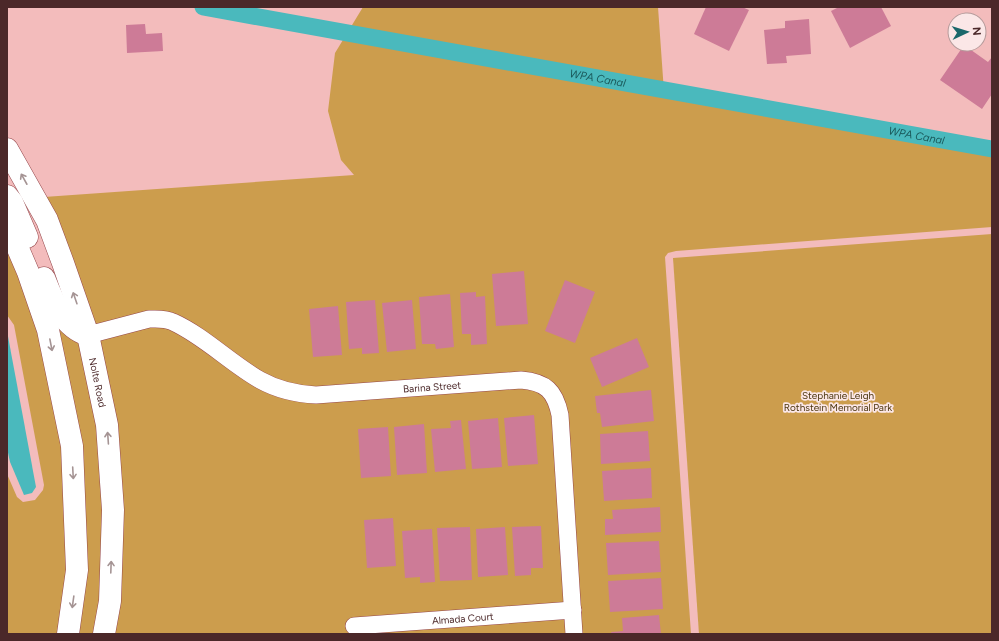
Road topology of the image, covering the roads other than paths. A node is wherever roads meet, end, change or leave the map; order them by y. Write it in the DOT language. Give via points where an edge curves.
graph roads {
  1 [pos="7,148"];
  2 [pos="7,196"];
  3 [pos="7,223"];
  4 [pos="88,336"];
  5 [pos="573,610"];
  6 [pos="354,626"];
  7 [pos="68,634"];
  8 [pos="104,634"];
  9 [pos="574,634"];
  4 -- 1 [label="street, Nolte Road, one-way" via="47,220"];
  2 -- 4 [label="street" via="12,202 60,313 79,332"];
  3 -- 7 [label="street, one-way" via="28,272 48,330 72,446 77,570"];
  4 -- 5 [label="street, Barina Street" via="148,319 172,321 260,380 284,391 300,394 316,395 507,380 531,380 542,384 557,402 560,415"];
  8 -- 4 [label="street, Nolte Road, one-way" via="110,601 113,510 107,425"];
  5 -- 6 [label="street, Almada Court"];
  5 -- 9 [label="street, Barina Street"];
}
